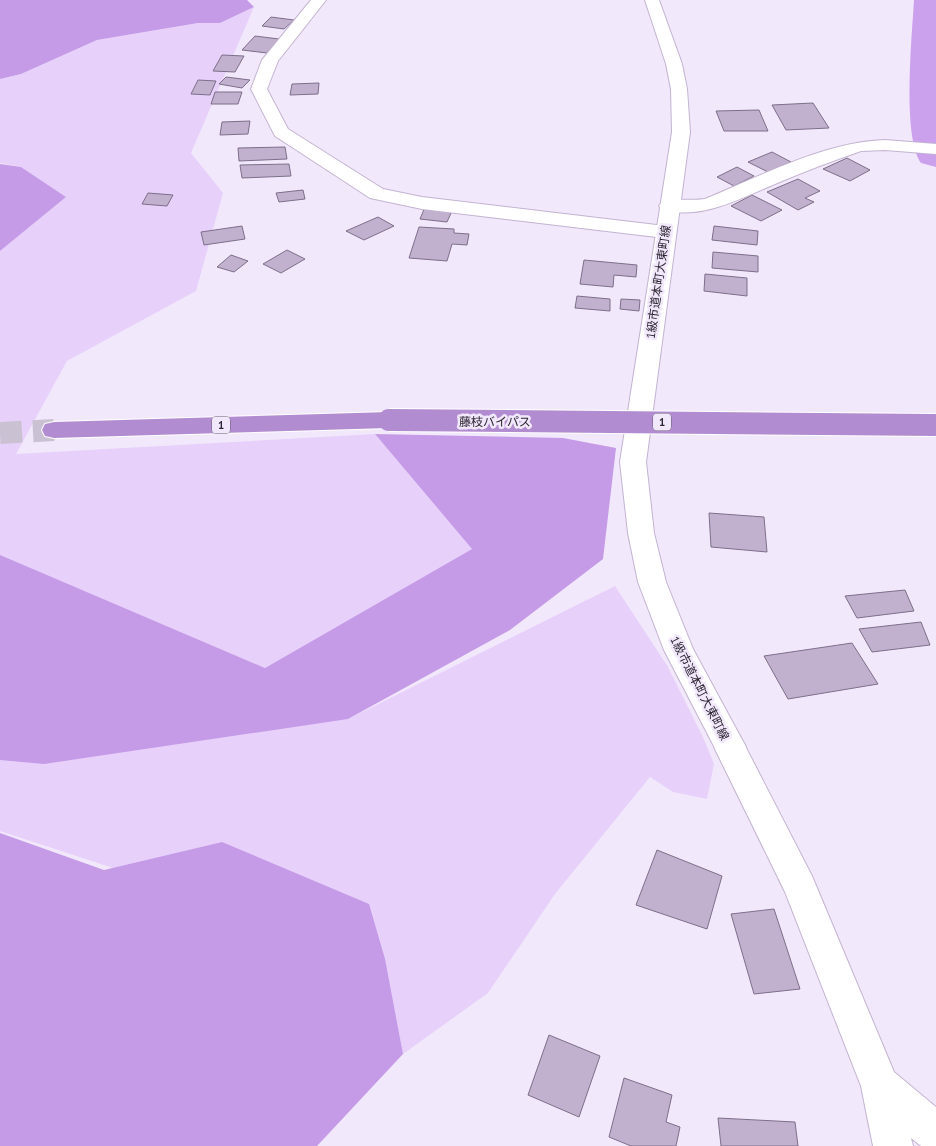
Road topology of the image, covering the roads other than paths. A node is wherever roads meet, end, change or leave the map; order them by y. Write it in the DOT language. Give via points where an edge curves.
graph roads {
  1 [pos="319,0"];
  2 [pos="652,0"];
  3 [pos="936,149"];
  4 [pos="669,206"];
  5 [pos="665,232"];
  6 [pos="936,425"];
  7 [pos="54,430"];
  8 [pos="880,1086"];
  9 [pos="936,1133"];
  10 [pos="894,1146"];
  1 -- 5 [label="street" via="270,60 259,88 282,132 377,194 422,203"];
  2 -- 4 [label="street, 1級市道本町大東町線" via="679,89 681,132"];
  3 -- 4 [label="street" via="884,144 859,146 709,204"];
  4 -- 5 [label="street, 1級市道本町大東町線"];
  5 -- 8 [label="street, 1級市道本町大東町線" via="633,462 641,533 652,582 678,650 800,887"];
  6 -- 7 [label="highway, 藤枝バイパス / 1, bridge" via="389,420"];
  8 -- 9 [label="street"];
  8 -- 10 [label="street, 1級市道本町大東町線"];
}
